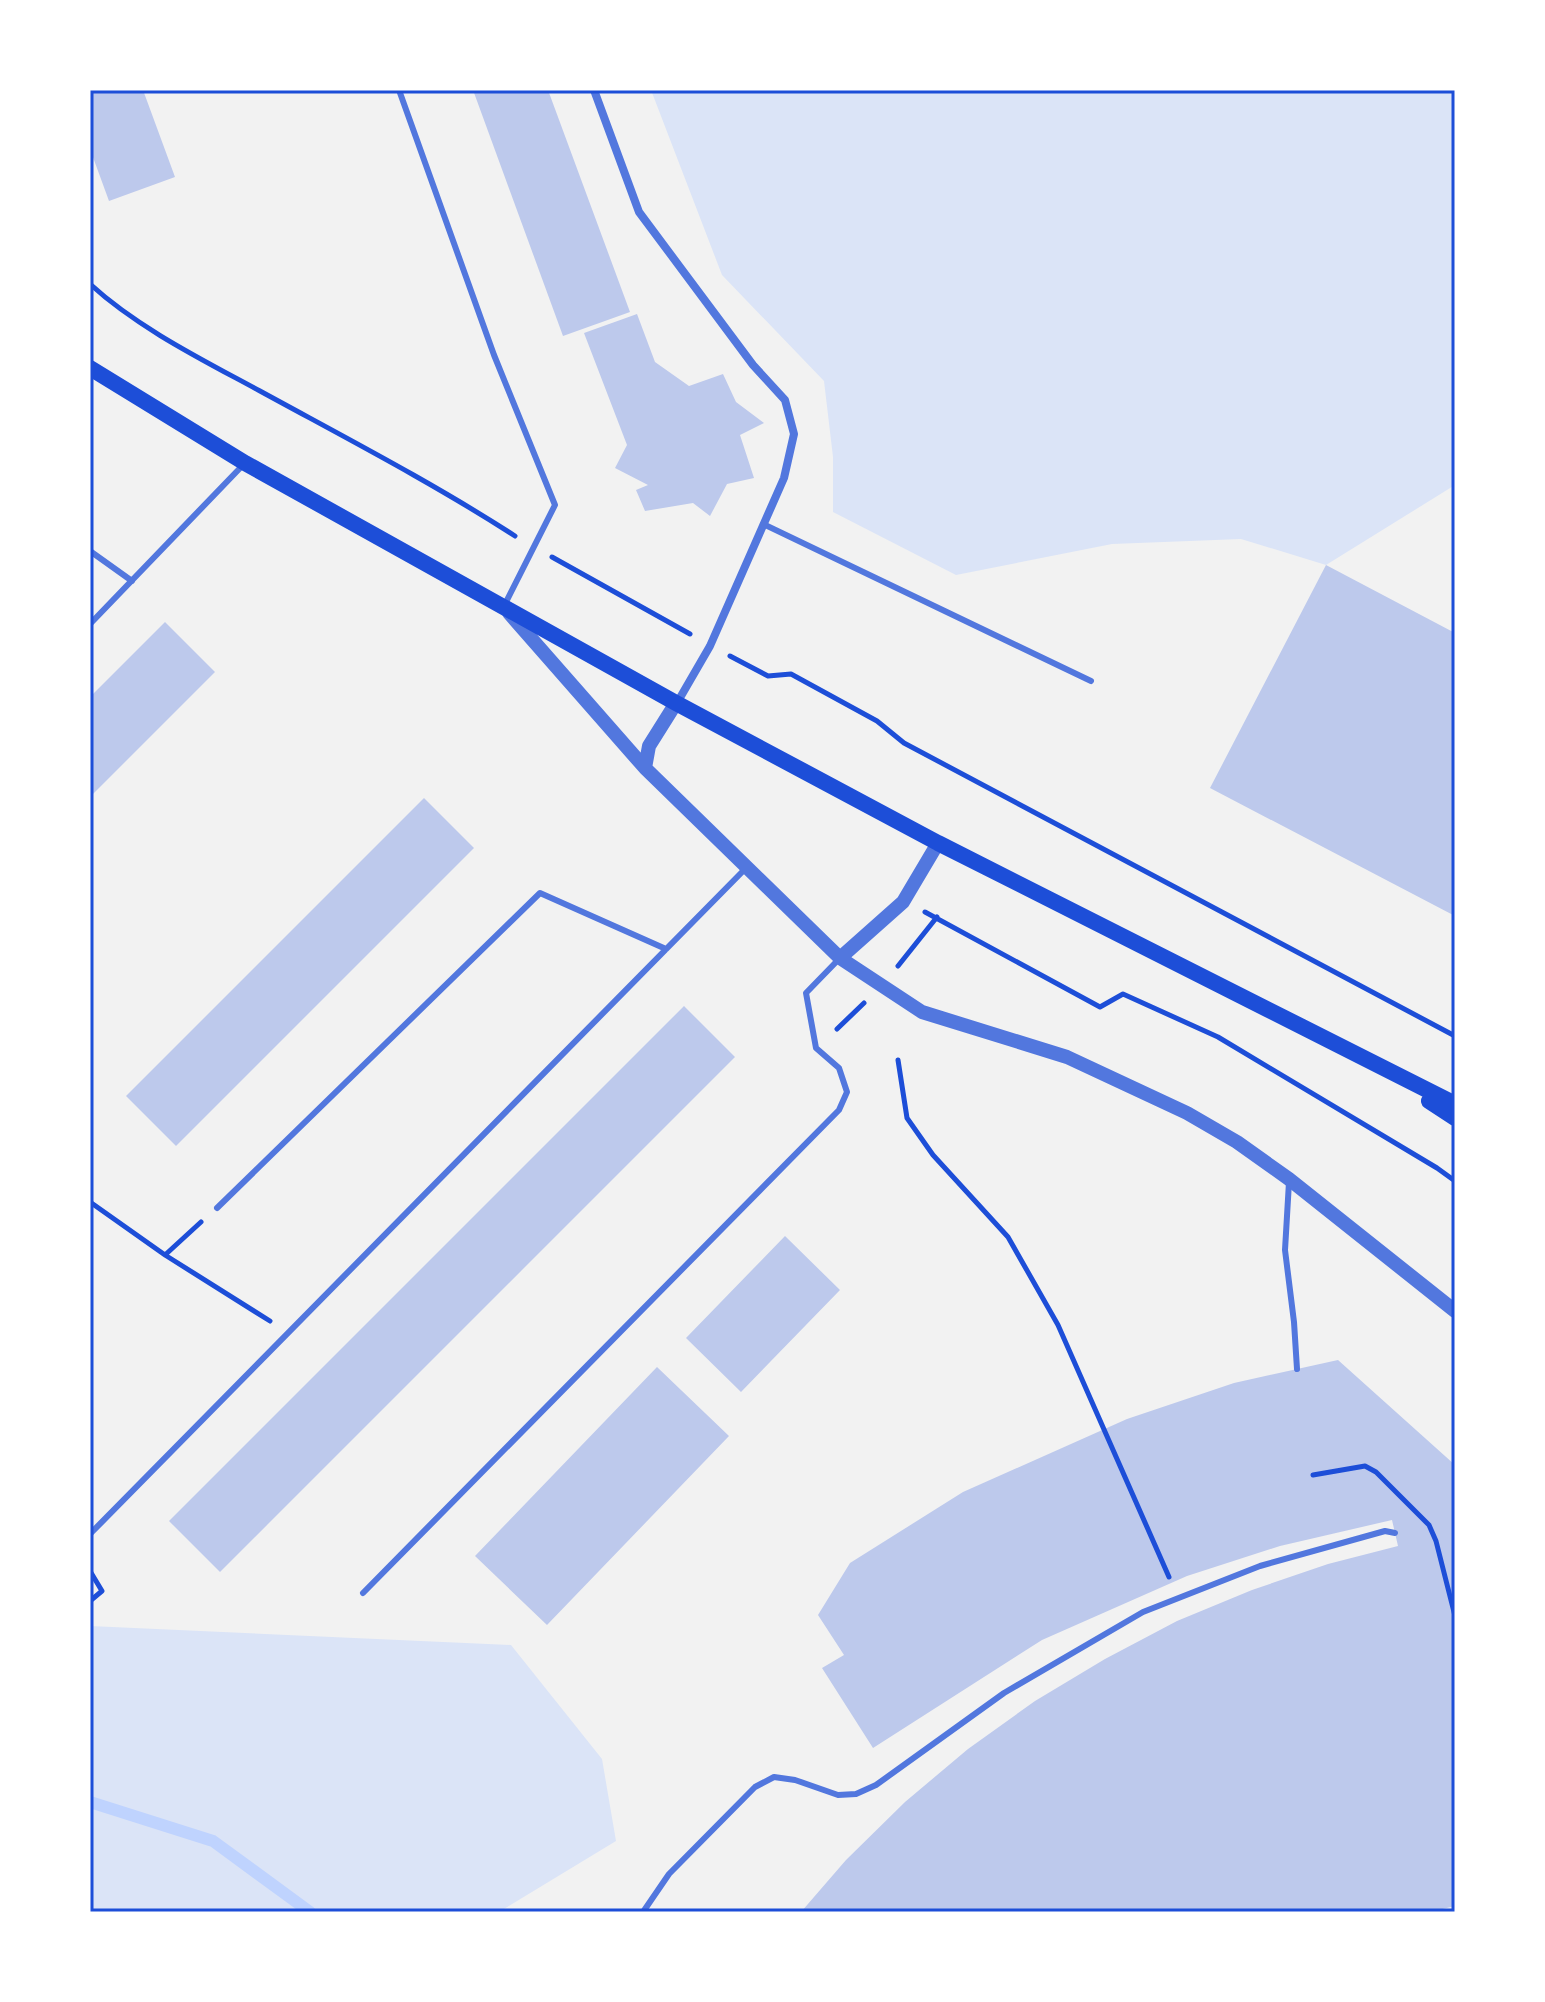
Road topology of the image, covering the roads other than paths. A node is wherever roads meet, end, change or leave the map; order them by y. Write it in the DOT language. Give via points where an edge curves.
graph roads {
  1 [pos="399,90"];
  2 [pos="594,90"];
  3 [pos="90,368"];
  4 [pos="245,463"];
  5 [pos="763,524"];
  6 [pos="90,551"];
  7 [pos="132,581"];
  8 [pos="504,607"];
  9 [pos="90,624"];
  10 [pos="1091,681"];
  11 [pos="676,703"];
  12 [pos="645,768"];
  13 [pos="938,843"];
  14 [pos="747,867"];
  15 [pos="666,949"];
  16 [pos="840,958"];
  17 [pos="1357,1053"];
  18 [pos="1455,1104"];
  19 [pos="1455,1118"];
  20 [pos="1289,1179"];
  21 [pos="217,1208"];
  22 [pos="1455,1311"];
  23 [pos="1297,1369"];
  24 [pos="1395,1533"];
  25 [pos="90,1534"];
  26 [pos="363,1593"];
  27 [pos="643,1912"];
  1 -- 8 [label="lane" via="494,355 555,505"];
  2 -- 5 [label="street" via="639,212 785,400 794,434 784,478"];
  3 -- 4 [label="main road"];
  4 -- 7 [label="lane"];
  4 -- 8 [label="main road"];
  5 -- 10 [label="lane"];
  5 -- 11 [label="street" via="710,646"];
  6 -- 7 [label="lane"];
  7 -- 9 [label="lane"];
  8 -- 11 [label="main road"];
  8 -- 12 [label="street"];
  11 -- 12 [label="street" via="649,746"];
  11 -- 13 [label="main road"];
  12 -- 14 [label="street"];
  13 -- 16 [label="street" via="903,902"];
  13 -- 17 [label="main road"];
  14 -- 15 [label="lane"];
  14 -- 16 [label="street"];
  15 -- 21 [label="lane" via="540,893"];
  15 -- 25 [label="lane"];
  16 -- 20 [label="street" via="922,1012 1067,1057 1135,1087 1237,1142"];
  16 -- 26 [label="lane" via="806,993 816,1048 839,1068 847,1092 839,1110"];
  17 -- 18 [label="main road"];
  17 -- 19 [label="main road"];
  20 -- 22 [label="street"];
  20 -- 23 [label="lane" via="1285,1250"];
  24 -- 27 [label="lane" via="1385,1531 1260,1566 1143,1612 1004,1693 856,1794 838,1795 774,1777 755,1787 669,1874"];
}
